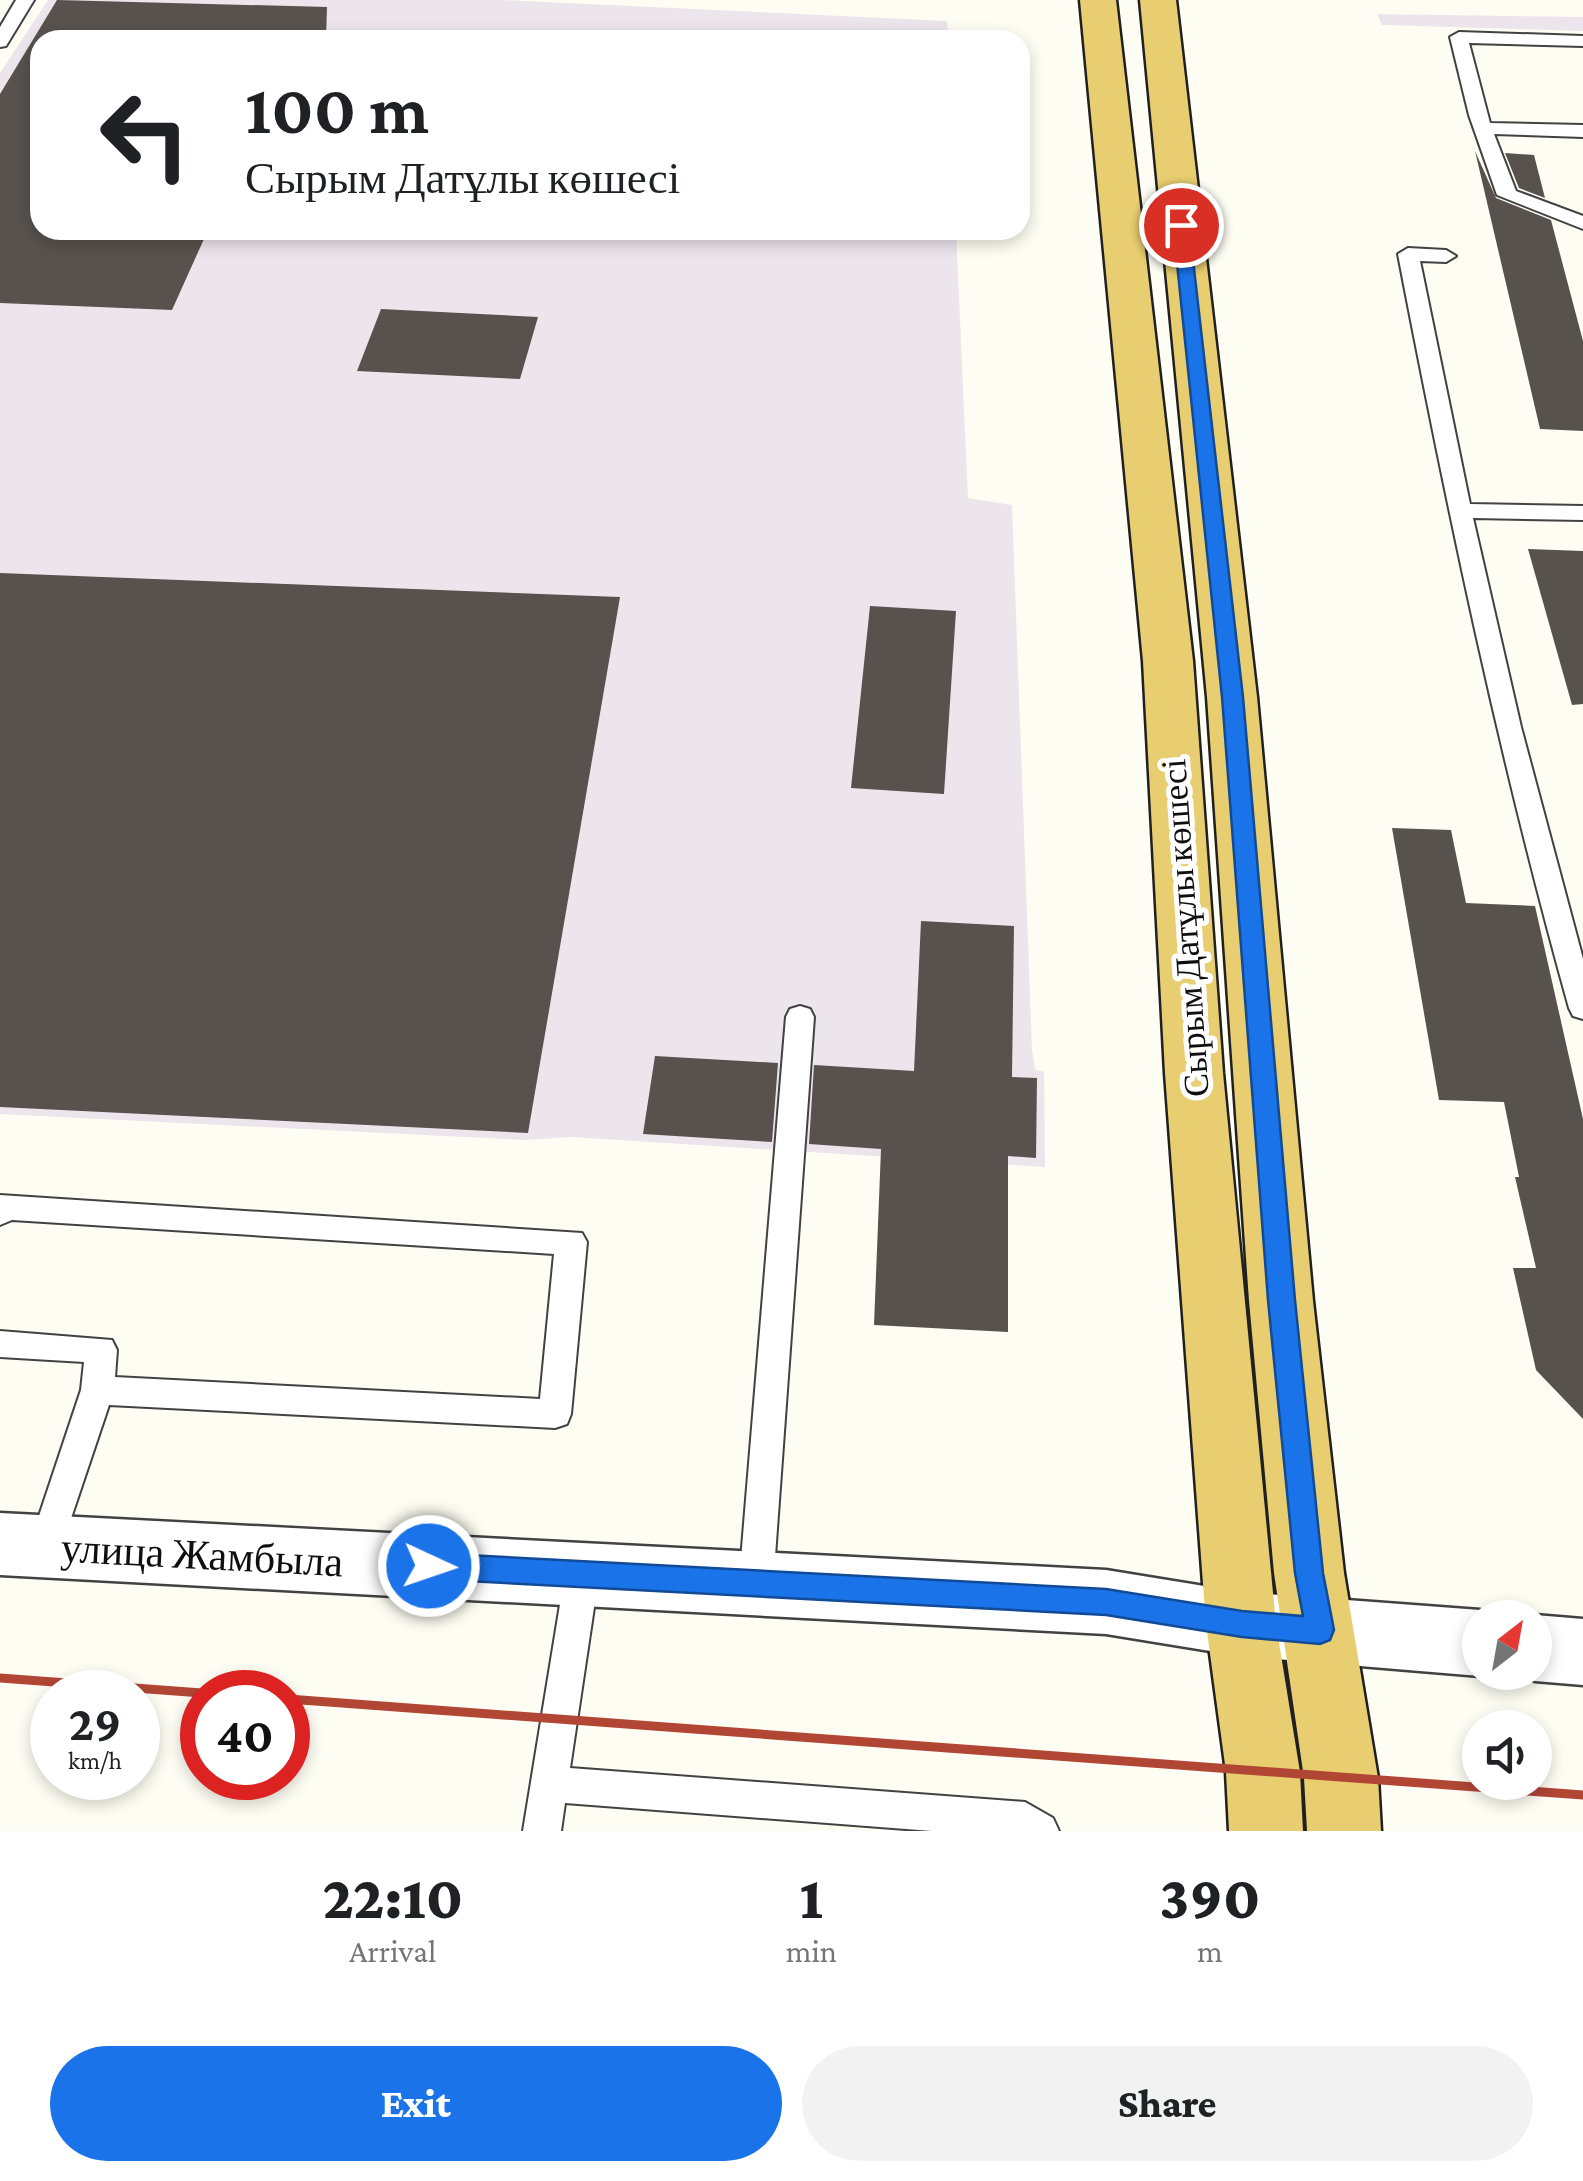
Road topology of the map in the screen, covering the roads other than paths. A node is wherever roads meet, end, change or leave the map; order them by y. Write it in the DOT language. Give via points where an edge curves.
graph roads {
  1 [pos="26,0"];
  2 [pos="1099,13"];
  3 [pos="1159,14"];
  4 [pos="1583,41"];
  5 [pos="0,42"];
  6 [pos="1482,128"];
  7 [pos="1583,131"];
  8 [pos="1583,223"];
  9 [pos="1446,256"];
  10 [pos="1458,510"];
  11 [pos="1583,513"];
  12 [pos="1573,941"];
  13 [pos="1583,1008"];
  14 [pos="800,1017"];
  15 [pos="0,1213"];
  16 [pos="0,1344"];
  17 [pos="98,1390"];
  18 [pos="23,1545"];
  19 [pos="582,1574"];
  20 [pos="756,1584"];
  21 [pos="1242,1624"];
  22 [pos="1320,1630"];
  23 [pos="1462,1642"];
  24 [pos="1552,1649"];
  25 [pos="1583,1652"];
  26 [pos="550,1784"];
  27 [pos="542,1831"];
  28 [pos="1040,1831"];
  29 [pos="1266,1831"];
  30 [pos="1344,1831"];
  1 -- 5 [label="lane"];
  2 -- 21 [label="highway, Сырым Датұлы көшесі" via="1168,660 1194,1073"];
  3 -- 22 [label="highway, Сырым Датұлы көшесі" via="1232,697 1280,1282"];
  4 -- 6 [label="lane" via="1459,37"];
  6 -- 7 [label="lane"];
  6 -- 8 [label="lane" via="1507,195"];
  9 -- 10 [label="lane" via="1408,254"];
  10 -- 11 [label="lane"];
  10 -- 12 [label="lane" via="1538,856"];
  12 -- 13 [label="lane"];
  14 -- 20 [label="lane"];
  15 -- 17 [label="lane" via="2,1207 572,1242 555,1414"];
  16 -- 17 [label="lane" via="101,1350"];
  17 -- 18 [label="lane"];
  18 -- 19 [label="street, улица Жамбыла"];
  19 -- 20 [label="street, улица Жамбыла"];
  19 -- 26 [label="lane"];
  20 -- 21 [label="street, улица Жамбыла" via="1106,1602"];
  21 -- 22 [label="street, улица Жамбыла"];
  21 -- 29 [label="highway, Сырым Датұлы көшесі"];
  22 -- 23 [label="street, улица Жамбыла"];
  22 -- 30 [label="highway, Сырым Датұлы көшесі"];
  24 -- 25 [label="street"];
  26 -- 27 [label="lane"];
  26 -- 28 [label="lane" via="1025,1820"];
}
